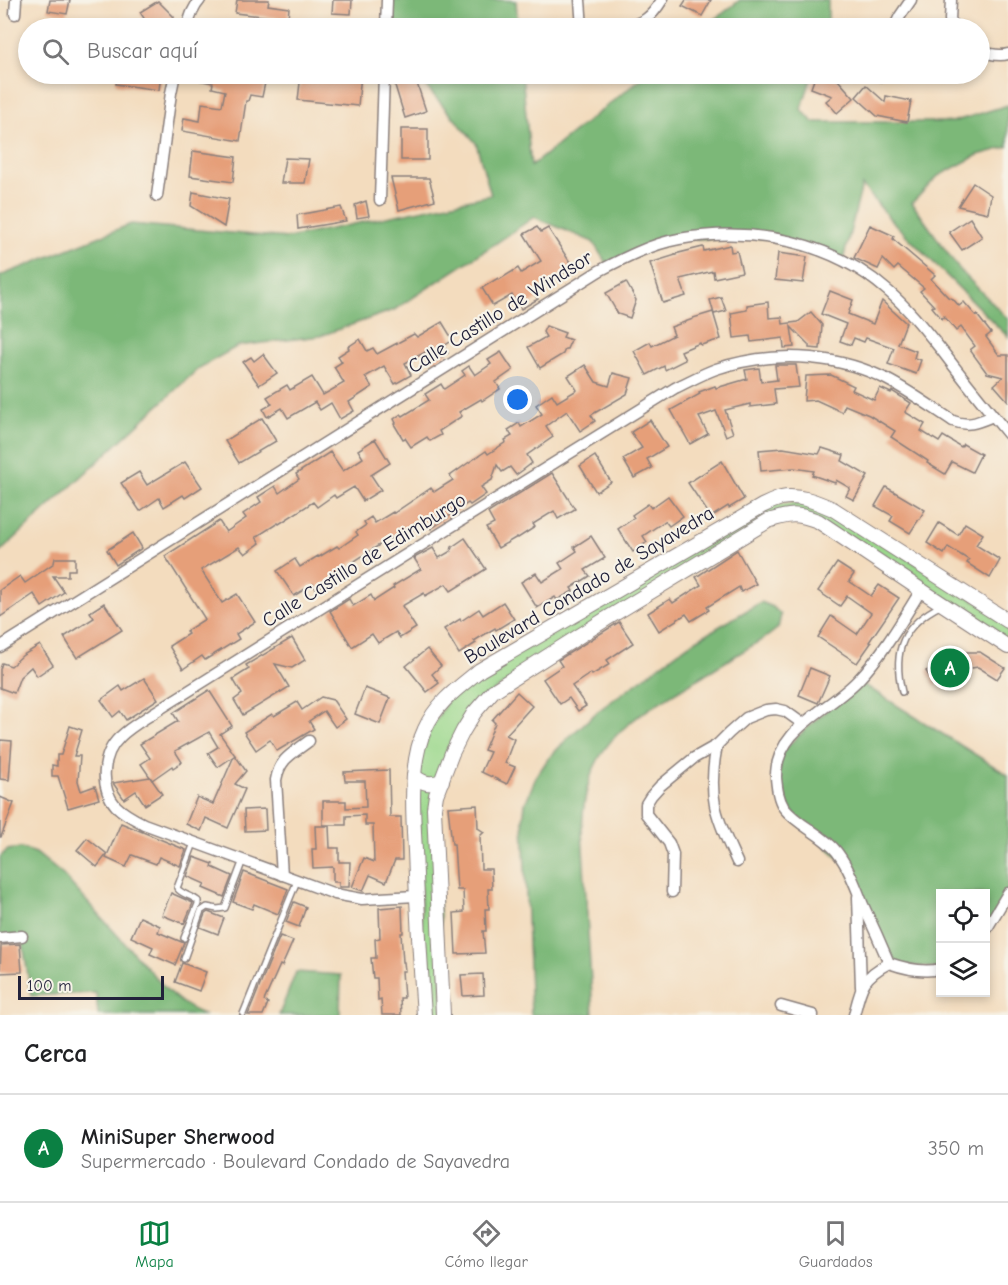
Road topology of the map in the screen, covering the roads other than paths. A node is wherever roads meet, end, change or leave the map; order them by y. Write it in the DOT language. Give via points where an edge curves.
graph roads {
  1 [pos="16,0"];
  2 [pos="200,0"];
  3 [pos="387,0"];
  4 [pos="580,0"];
  5 [pos="662,0"];
  6 [pos="911,0"];
  7 [pos="951,0"];
  8 [pos="15,14"];
  9 [pos="190,18"];
  10 [pos="386,18"];
  11 [pos="581,18"];
  12 [pos="648,18"];
  13 [pos="899,18"];
  14 [pos="950,18"];
  15 [pos="1008,54"];
  16 [pos="990,55"];
  17 [pos="173,84"];
  18 [pos="384,84"];
  19 [pos="157,196"];
  20 [pos="380,200"];
  21 [pos="993,416"];
  22 [pos="1008,434"];
  23 [pos="921,590"];
  24 [pos="943,604"];
  25 [pos="1007,620"];
  26 [pos="992,636"];
  27 [pos="0,647"];
  28 [pos="1008,647"];
  29 [pos="480,670"];
  30 [pos="493,691"];
  31 [pos="902,692"];
  32 [pos="803,724"];
  33 [pos="309,741"];
  34 [pos="717,745"];
  35 [pos="414,776"];
  36 [pos="442,781"];
  37 [pos="194,843"];
  38 [pos="243,860"];
  39 [pos="737,862"];
  40 [pos="282,875"];
  41 [pos="297,881"];
  42 [pos="857,890"];
  43 [pos="672,892"];
  44 [pos="1008,893"];
  45 [pos="416,896"];
  46 [pos="990,923"];
  47 [pos="22,936"];
  48 [pos="0,938"];
  49 [pos="184,938"];
  50 [pos="184,959"];
  51 [pos="889,963"];
  52 [pos="936,969"];
  53 [pos="861,987"];
  54 [pos="782,1006"];
  55 [pos="243,1014"];
  56 [pos="424,1015"];
  57 [pos="443,1015"];
  58 [pos="813,1015"];
  59 [pos="854,1015"];
  1 -- 8 [label="street"];
  2 -- 9 [label="street"];
  3 -- 10 [label="street"];
  4 -- 11 [label="street"];
  5 -- 12 [label="street"];
  6 -- 13 [label="street"];
  7 -- 14 [label="street"];
  15 -- 16 [label="street"];
  17 -- 19 [label="street"];
  18 -- 20 [label="street"];
  21 -- 22 [label="street, Calle Castillo de Windsor"];
  21 -- 27 [label="street, Calle Castillo de Windsor" via="888,290 843,260 773,237 725,235 679,239 599,271"];
  21 -- 37 [label="street, Calle Castillo de Edimburgo" via="970,425 961,424 880,376 806,358 738,363 675,388 119,738 110,750 104,778 114,804 144,824"];
  23 -- 24 [label="street, Boulevard Condado de Sayavedra"];
  23 -- 30 [label="street, Boulevard Condado de Sayavedra" via="818,521 788,514 768,521"];
  23 -- 32 [label="street" via="858,681"];
  24 -- 26 [label="street, Boulevard Condado de Sayavedra"];
  24 -- 31 [label="lane" via="927,612 904,639 898,675"];
  25 -- 26 [label="street" via="996,624"];
  25 -- 29 [label="street, Boulevard Condado de Sayavedra" via="833,509 816,501 781,498"];
  26 -- 28 [label="street, Boulevard Condado de Sayavedra"];
  29 -- 30 [label="street" via="492,681"];
  29 -- 35 [label="street, Boulevard Condado de Sayavedra" via="437,708 424,730"];
  30 -- 36 [label="street, Boulevard Condado de Sayavedra" via="462,731"];
  32 -- 34 [label="street" via="785,711 766,710 746,718"];
  32 -- 42 [label="street" via="782,751 776,771 777,791 784,807 835,850"];
  33 -- 40 [label="street" via="278,769"];
  34 -- 39 [label="street" via="713,775 715,806"];
  34 -- 43 [label="street" via="673,774 646,804 646,814 673,854"];
  35 -- 36 [label="street" via="423,783"];
  35 -- 45 [label="street, Boulevard Condado de Sayavedra"];
  36 -- 57 [label="street, Boulevard Condado de Sayavedra" via="434,808"];
  37 -- 38 [label="street, Calle Castillo de Edimburgo"];
  37 -- 49 [label="lane" via="177,888 198,901"];
  38 -- 40 [label="street, Calle Castillo de Edimburgo"];
  38 -- 50 [label="lane" via="225,908 207,907 201,911"];
  40 -- 41 [label="street, Calle Castillo de Edimburgo"];
  41 -- 45 [label="street, Calle Castillo de Edimburgo" via="362,899"];
  41 -- 55 [label="lane"];
  42 -- 51 [label="street"];
  42 -- 53 [label="street"];
  44 -- 46 [label="street"];
  45 -- 56 [label="street, Boulevard Condado de Sayavedra"];
  47 -- 48 [label="street"];
  51 -- 52 [label="street" via="919,971"];
  51 -- 53 [label="street" via="871,974"];
  53 -- 59 [label="street"];
  54 -- 58 [label="street"];
}
